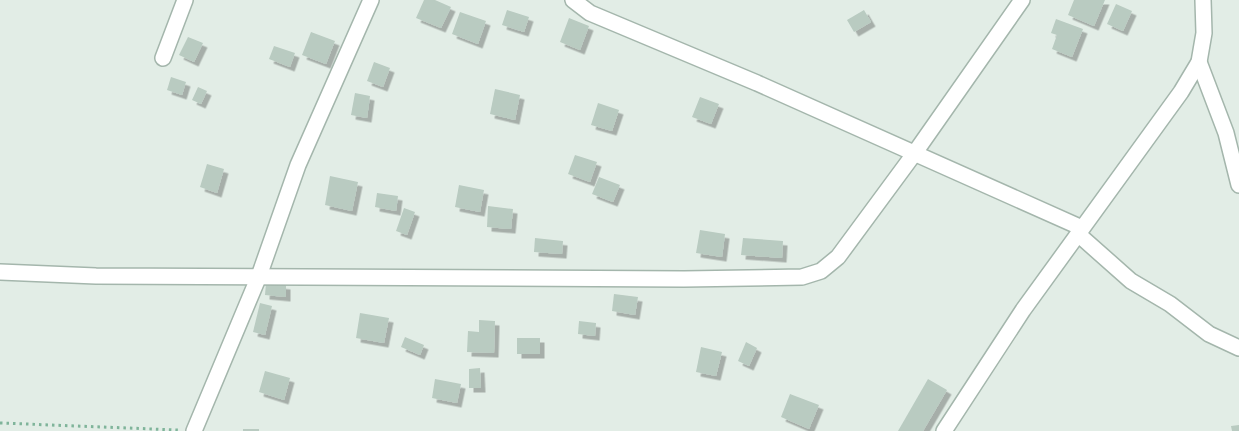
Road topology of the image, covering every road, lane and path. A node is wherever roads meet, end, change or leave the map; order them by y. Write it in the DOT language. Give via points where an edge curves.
graph roads {
  1 [pos="185,0"];
  2 [pos="371,0"];
  3 [pos="573,0"];
  4 [pos="1204,0"];
  5 [pos="1019,1"];
  6 [pos="163,58"];
  7 [pos="1199,62"];
  8 [pos="914,154"];
  9 [pos="1239,185"];
  10 [pos="1080,231"];
  11 [pos="0,272"];
  12 [pos="259,276"];
  13 [pos="1239,348"];
  14 [pos="0,423"];
  15 [pos="194,431"];
  16 [pos="944,431"];
  1 -- 6 [label="street"];
  2 -- 12 [label="street" via="298,165"];
  3 -- 8 [label="street" via="590,13"];
  4 -- 7 [label="street" via="1204,34"];
  5 -- 8 [label="street"];
  7 -- 9 [label="street" via="1226,133"];
  7 -- 10 [label="street" via="1181,92"];
  8 -- 10 [label="street"];
  8 -- 12 [label="street" via="838,256 821,271 802,277 684,280"];
  10 -- 13 [label="street" via="1131,281 1170,304 1209,334"];
  10 -- 16 [label="street" via="1023,310"];
  11 -- 12 [label="street" via="96,276"];
  12 -- 15 [label="street"];
  14 -- 15 [label="path"];
}
